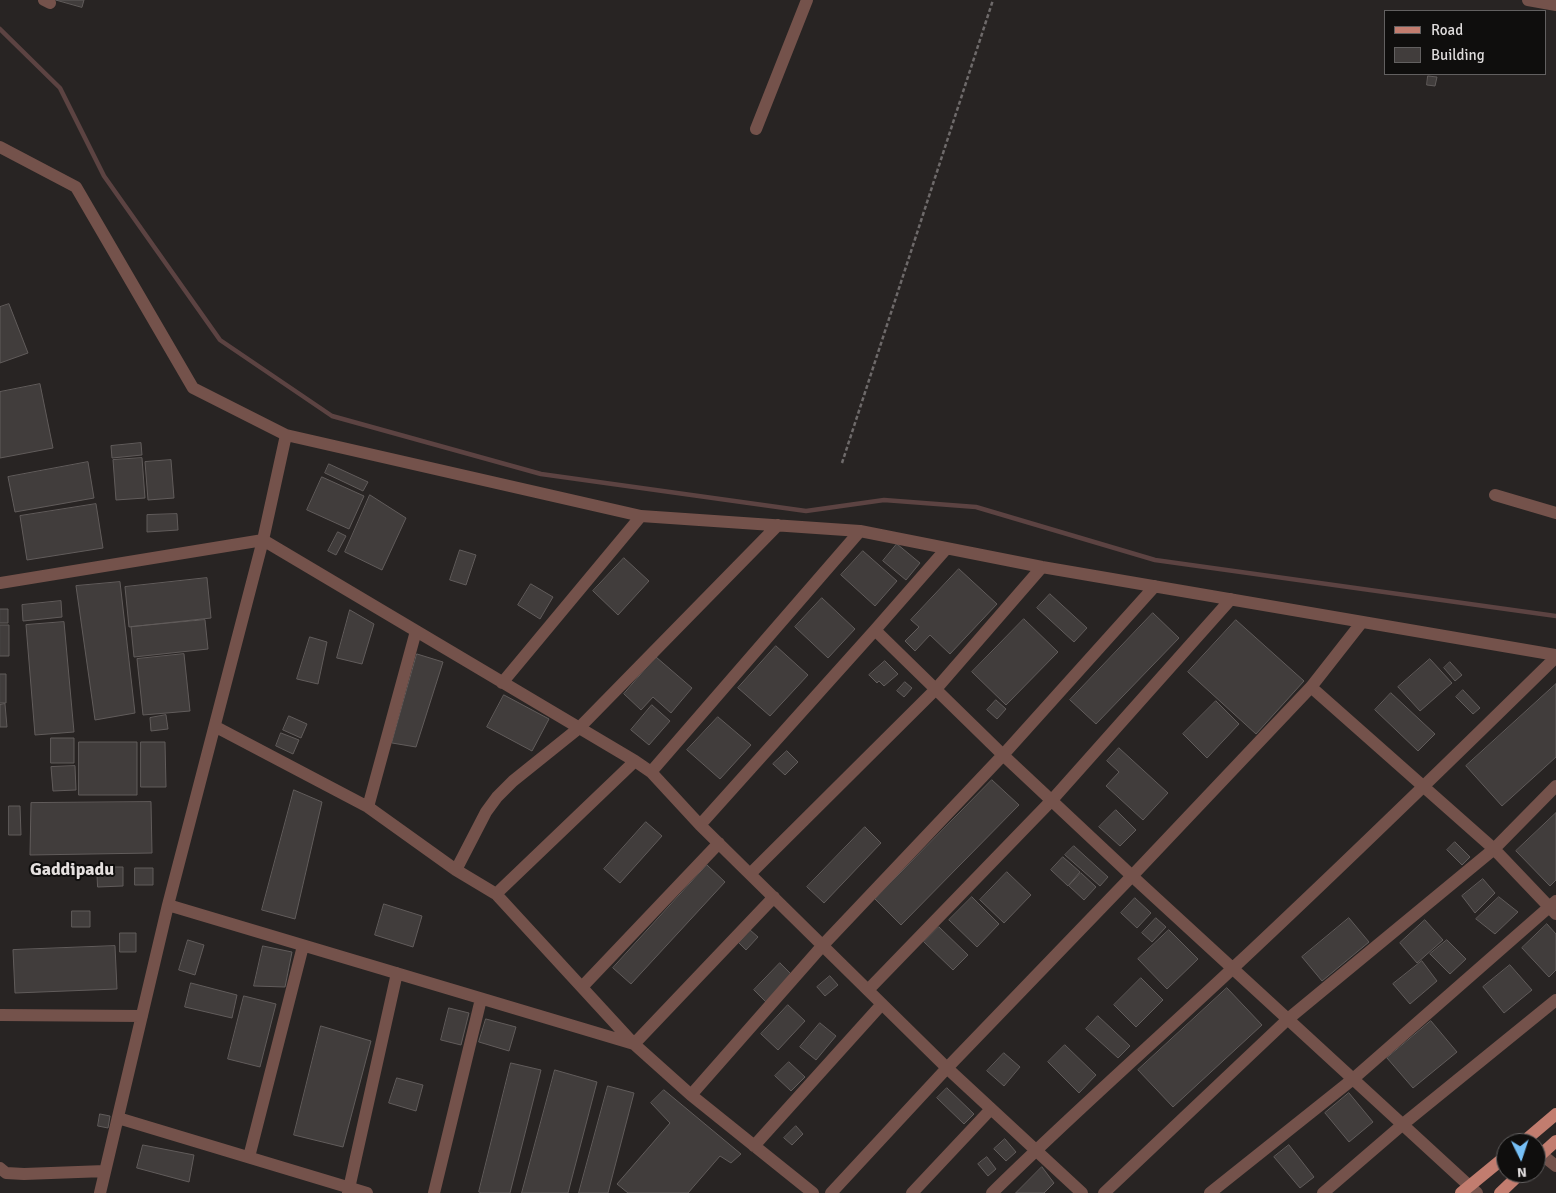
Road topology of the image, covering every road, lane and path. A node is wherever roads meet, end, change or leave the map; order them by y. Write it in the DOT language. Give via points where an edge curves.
graph roads {
  1 [pos="807,0"];
  2 [pos="993,0"];
  3 [pos="1528,0"];
  4 [pos="1556,4"];
  5 [pos="756,129"];
  6 [pos="0,147"];
  7 [pos="286,435"];
  8 [pos="842,463"];
  9 [pos="1495,495"];
  10 [pos="1556,513"];
  11 [pos="641,516"];
  12 [pos="778,526"];
  13 [pos="860,531"];
  14 [pos="263,540"];
  15 [pos="946,549"];
  16 [pos="1042,567"];
  17 [pos="0,583"];
  18 [pos="1155,586"];
  19 [pos="1230,599"];
  20 [pos="1362,622"];
  21 [pos="875,630"];
  22 [pos="416,631"];
  23 [pos="1556,656"];
  24 [pos="502,683"];
  25 [pos="1311,687"];
  26 [pos="936,689"];
  27 [pos="216,727"];
  28 [pos="579,728"];
  29 [pos="1003,755"];
  30 [pos="634,761"];
  31 [pos="650,772"];
  32 [pos="1556,786"];
  33 [pos="1423,787"];
  34 [pos="1052,800"];
  35 [pos="368,807"];
  36 [pos="700,825"];
  37 [pos="719,844"];
  38 [pos="1494,849"];
  39 [pos="456,870"];
  40 [pos="750,874"];
  41 [pos="1132,876"];
  42 [pos="496,894"];
  43 [pos="774,897"];
  44 [pos="168,905"];
  45 [pos="1554,907"];
  46 [pos="823,945"];
  47 [pos="303,946"];
  48 [pos="1232,968"];
  49 [pos="397,974"];
  50 [pos="582,987"];
  51 [pos="868,990"];
  52 [pos="481,999"];
  53 [pos="1556,1000"];
  54 [pos="882,1004"];
  55 [pos="0,1015"];
  56 [pos="142,1016"];
  57 [pos="1288,1019"];
  58 [pos="634,1044"];
  59 [pos="947,1068"];
  60 [pos="1353,1079"];
  61 [pos="690,1095"];
  62 [pos="992,1109"];
  63 [pos="1556,1114"];
  64 [pos="118,1118"];
  65 [pos="1402,1126"];
  66 [pos="1534,1133"];
  67 [pos="1556,1141"];
  68 [pos="754,1146"];
  69 [pos="1036,1150"];
  70 [pos="1546,1150"];
  71 [pos="249,1157"];
  72 [pos="1496,1165"];
  73 [pos="0,1168"];
  74 [pos="105,1171"];
  75 [pos="1510,1183"];
  76 [pos="349,1190"];
  77 [pos="1469,1191"];
  78 [pos="100,1193"];
  79 [pos="367,1193"];
  80 [pos="434,1193"];
  81 [pos="813,1193"];
  82 [pos="831,1193"];
  83 [pos="912,1193"];
  84 [pos="992,1193"];
  85 [pos="1082,1193"];
  86 [pos="1104,1193"];
  87 [pos="1210,1193"];
  88 [pos="1323,1193"];
  89 [pos="1500,1193"];
  1 -- 5 [label="street"];
  2 -- 8 [label="path"];
  3 -- 4 [label="street"];
  6 -- 7 [label="street" via="76,187 193,388"];
  7 -- 11 [label="street"];
  7 -- 14 [label="street"];
  9 -- 10 [label="street"];
  11 -- 12 [label="street"];
  11 -- 24 [label="street"];
  12 -- 13 [label="street"];
  12 -- 28 [label="street"];
  13 -- 15 [label="street"];
  13 -- 31 [label="street"];
  14 -- 17 [label="street"];
  14 -- 22 [label="street"];
  14 -- 27 [label="street"];
  15 -- 16 [label="street"];
  15 -- 21 [label="street"];
  16 -- 18 [label="street"];
  16 -- 26 [label="street"];
  18 -- 19 [label="street"];
  18 -- 29 [label="street"];
  19 -- 20 [label="street"];
  19 -- 34 [label="street"];
  20 -- 23 [label="street"];
  20 -- 25 [label="street"];
  21 -- 26 [label="street"];
  21 -- 36 [label="street"];
  22 -- 24 [label="street"];
  22 -- 35 [label="street"];
  23 -- 33 [label="street"];
  24 -- 28 [label="street"];
  25 -- 33 [label="street"];
  25 -- 41 [label="street"];
  26 -- 29 [label="street"];
  26 -- 40 [label="street"];
  27 -- 35 [label="street"];
  27 -- 44 [label="street"];
  28 -- 30 [label="street"];
  28 -- 39 [label="street" via="497,797"];
  29 -- 34 [label="street"];
  29 -- 46 [label="street"];
  30 -- 31 [label="street"];
  30 -- 42 [label="street"];
  31 -- 36 [label="street"];
  32 -- 38 [label="street"];
  33 -- 38 [label="street"];
  33 -- 48 [label="street"];
  34 -- 41 [label="street"];
  34 -- 51 [label="street"];
  35 -- 39 [label="street"];
  36 -- 37 [label="street"];
  37 -- 40 [label="street"];
  37 -- 50 [label="street"];
  38 -- 45 [label="street"];
  38 -- 57 [label="street"];
  39 -- 42 [label="street"];
  40 -- 43 [label="street"];
  41 -- 48 [label="street"];
  41 -- 59 [label="street"];
  42 -- 50 [label="street"];
  43 -- 46 [label="street"];
  43 -- 58 [label="street"];
  44 -- 47 [label="street"];
  44 -- 56 [label="street"];
  45 -- 60 [label="street"];
  46 -- 51 [label="street"];
  46 -- 61 [label="street"];
  47 -- 49 [label="street"];
  47 -- 71 [label="street"];
  48 -- 57 [label="street"];
  48 -- 69 [label="street"];
  49 -- 52 [label="street"];
  49 -- 76 [label="street"];
  50 -- 58 [label="street"];
  51 -- 54 [label="street"];
  52 -- 58 [label="street"];
  52 -- 80 [label="street"];
  53 -- 65 [label="street"];
  54 -- 59 [label="street"];
  54 -- 68 [label="street"];
  55 -- 56 [label="street"];
  56 -- 64 [label="street"];
  57 -- 60 [label="street"];
  57 -- 86 [label="street"];
  58 -- 61 [label="street"];
  59 -- 62 [label="street"];
  59 -- 82 [label="street"];
  60 -- 65 [label="street"];
  60 -- 87 [label="street"];
  61 -- 68 [label="street"];
  62 -- 69 [label="street"];
  62 -- 83 [label="street"];
  63 -- 66 [label="main road"];
  64 -- 71 [label="street"];
  64 -- 74 [label="street"];
  65 -- 77 [label="street"];
  65 -- 88 [label="street"];
  67 -- 70 [label="main road"];
  68 -- 81 [label="street"];
  69 -- 84 [label="street"];
  69 -- 85 [label="street"];
  71 -- 76 [label="street"];
  72 -- 77 [label="main road"];
  73 -- 74 [label="street" via="6,1173 24,1174"];
  74 -- 78 [label="street"];
  75 -- 89 [label="main road"];
  76 -- 79 [label="street"];
}
